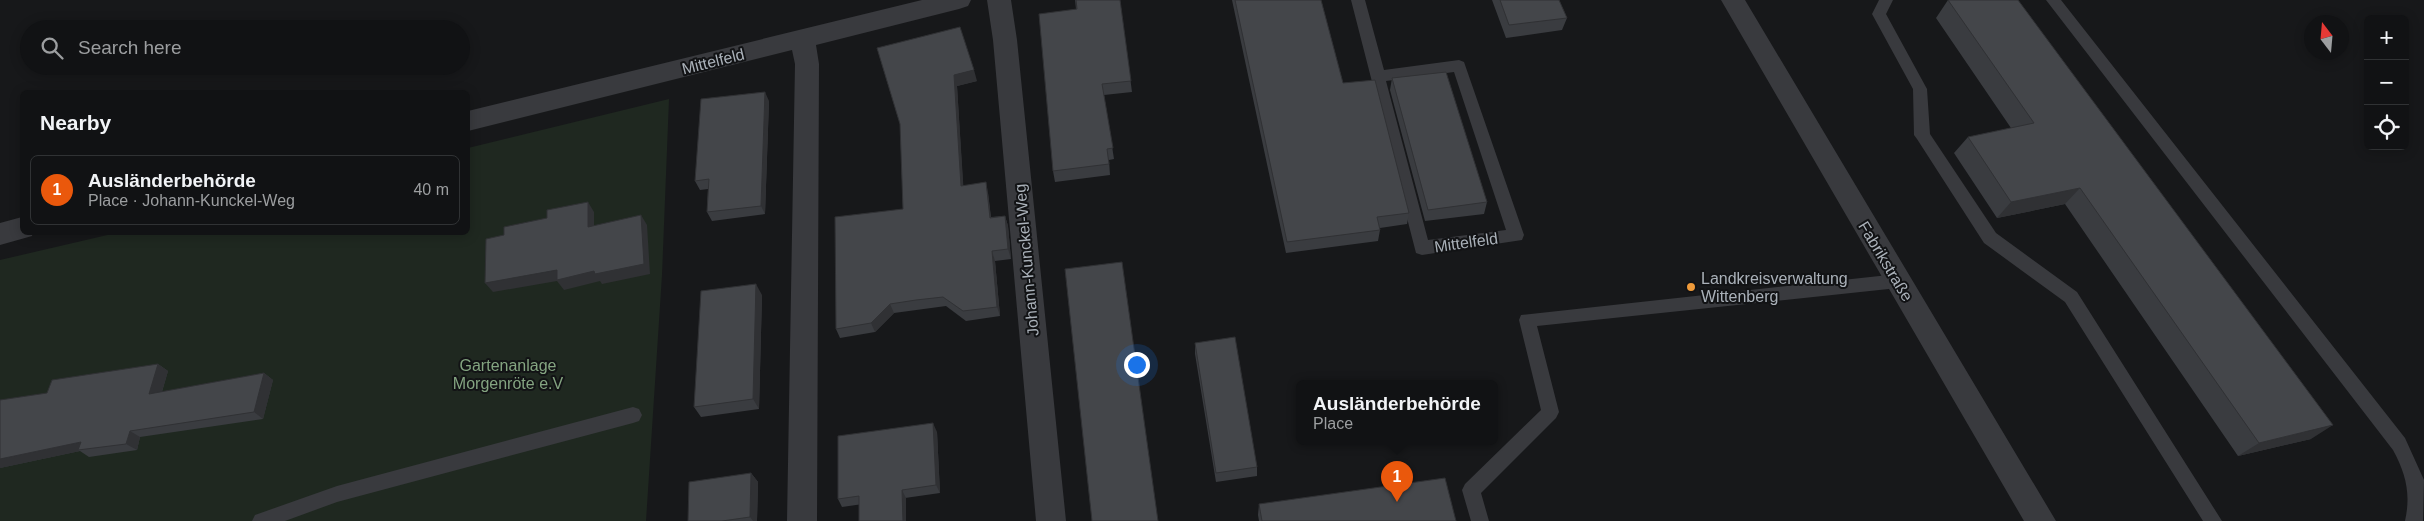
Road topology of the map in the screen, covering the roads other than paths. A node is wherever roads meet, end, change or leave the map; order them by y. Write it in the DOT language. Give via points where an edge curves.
graph roads {
  1 [pos="959,0"];
  2 [pos="999,0"];
  3 [pos="1358,0"];
  4 [pos="1733,0"];
  5 [pos="1886,0"];
  6 [pos="2053,0"];
  7 [pos="803,40"];
  8 [pos="1377,77"];
  9 [pos="470,121"];
  10 [pos="20,229"];
  11 [pos="0,234"];
  12 [pos="1898,281"];
  13 [pos="633,415"];
  14 [pos="262,521"];
  15 [pos="802,521"];
  16 [pos="1051,521"];
  17 [pos="1480,521"];
  18 [pos="2041,521"];
  19 [pos="2214,521"];
  20 [pos="2414,521"];
  1 -- 7 [label="street, Mittelfeld"];
  2 -- 16 [label="street, Johann-Kunckel-Weg"];
  3 -- 8 [label="lane, Mittelfeld"];
  4 -- 12 [label="street, Fabrikstraße"];
  5 -- 19 [label="lane" via="1879,14 1920,88 1922,134 1990,238 2070,297"];
  6 -- 20 [label="lane" via="2399,444 2415,474 2419,503"];
  7 -- 9 [label="street, Mittelfeld"];
  7 -- 15 [label="street" via="807,64"];
  8 -- 8 [label="lane, Mittelfeld" via="1459,66 1516,235 1422,248"];
  10 -- 11 [label="street"];
  12 -- 17 [label="lane" via="1527,320 1550,412 1471,490"];
  12 -- 18 [label="street, Fabrikstraße"];
  13 -- 14 [label="lane" via="337,494"];
}
